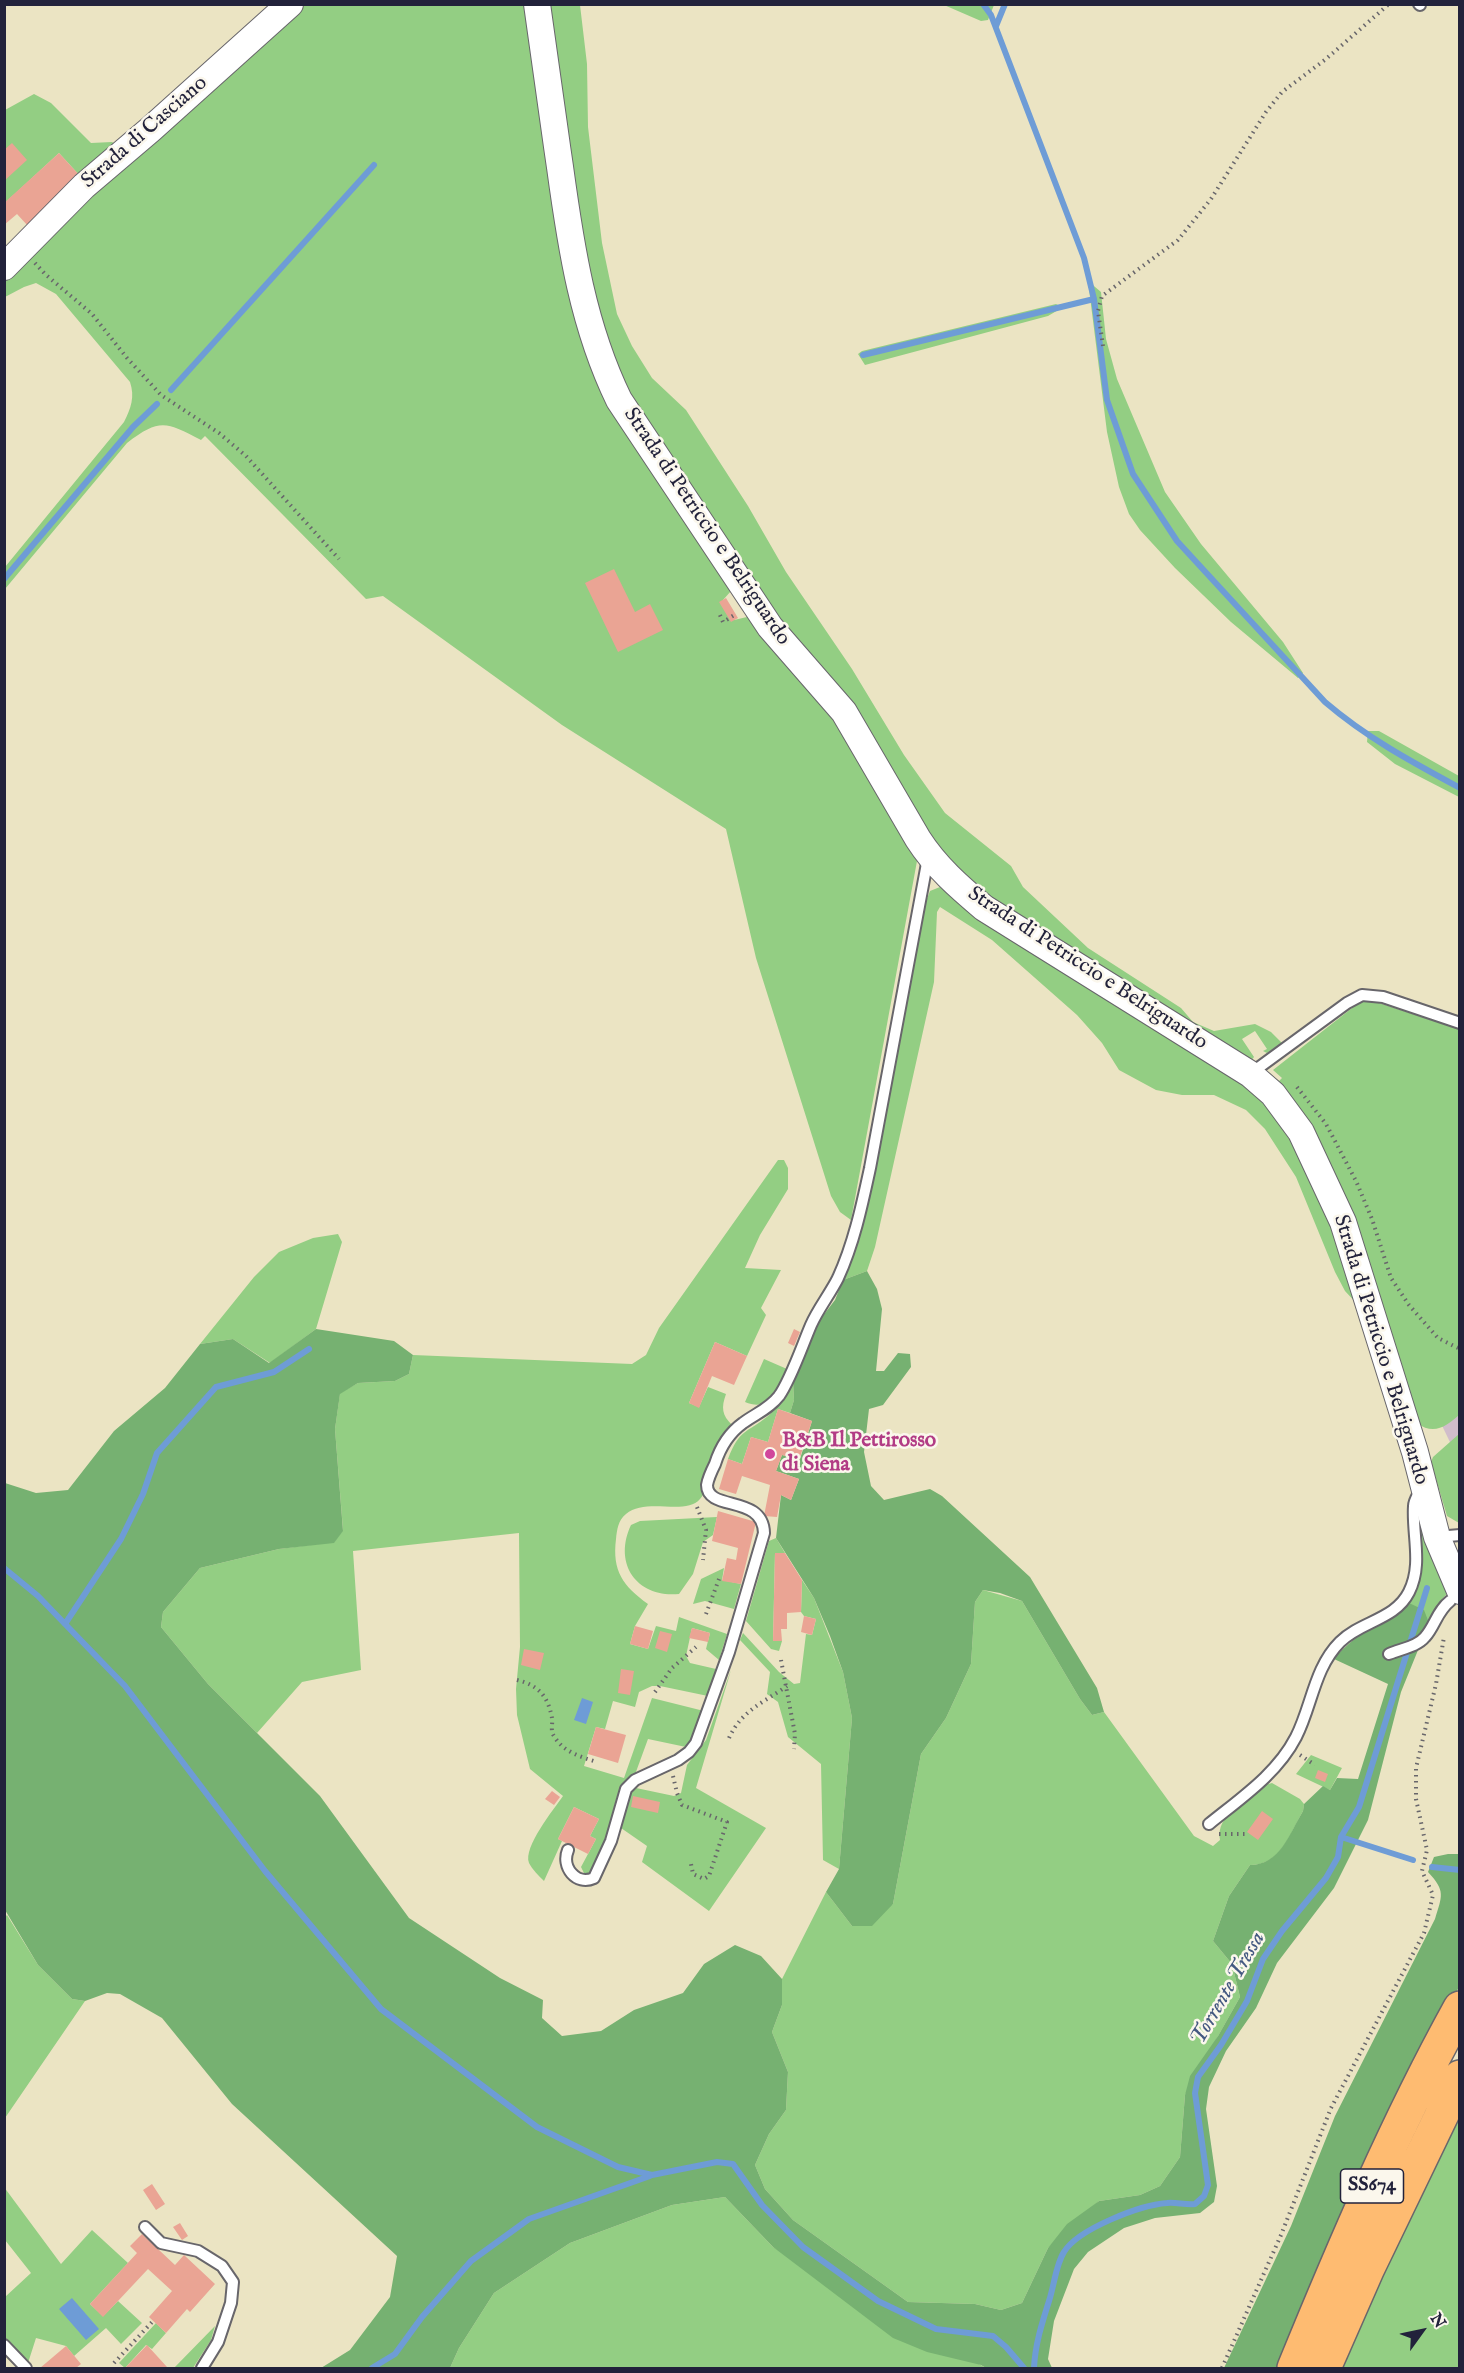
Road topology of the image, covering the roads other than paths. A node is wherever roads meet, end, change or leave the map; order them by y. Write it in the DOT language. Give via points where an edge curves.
graph roads {
  1 [pos="290,4"];
  2 [pos="537,4"];
  3 [pos="4,267"];
  4 [pos="928,855"];
  5 [pos="1460,1023"];
  6 [pos="1250,1074"];
  7 [pos="1422,1486"];
  8 [pos="1448,1536"];
  9 [pos="1455,1596"];
  10 [pos="1393,1652"];
  11 [pos="1209,1824"];
  12 [pos="568,1850"];
  13 [pos="1460,2008"];
  14 [pos="1460,2077"];
  15 [pos="145,2227"];
  16 [pos="4,2344"];
  17 [pos="26,2368"];
  18 [pos="202,2368"];
  19 [pos="1294,2368"];
  20 [pos="1324,2368"];
  1 -- 3 [label="street, Strada di Casciano" via="84,186"];
  2 -- 4 [label="street, Strada di Petriccio e Belriguardo" via="573,260 604,369 619,400 748,597 843,712"];
  4 -- 6 [label="street, Strada di Petriccio e Belriguardo" via="984,908"];
  4 -- 12 [label="lane" via="870,1168 859,1217 839,1275 814,1318 780,1395 735,1429 718,1453 707,1485 714,1498 760,1516 764,1533 703,1729 689,1752 635,1780 626,1789 611,1841 594,1878 582,1880 572,1875 565,1857"];
  5 -- 6 [label="lane" via="1383,997 1362,995"];
  6 -- 7 [label="street, Strada di Petriccio e Belriguardo" via="1273,1094 1301,1132 1343,1222 1415,1452"];
  7 -- 8 [label="street, Strada di Petriccio e Belriguardo"];
  7 -- 11 [label="lane" via="1414,1504 1414,1575 1402,1603 1381,1619 1351,1633 1334,1649 1324,1663 1286,1755"];
  8 -- 9 [label="street, Strada di Petriccio e Belriguardo"];
  9 -- 10 [label="lane" via="1442,1608 1426,1637"];
  13 -- 19 [label="highway, SS674" via="1418,2085 1337,2261"];
  14 -- 20 [label="highway, SS674"];
  15 -- 18 [label="lane" via="161,2243 198,2252 222,2266 233,2282 231,2303 218,2342"];
  16 -- 17 [label="lane"];
}
